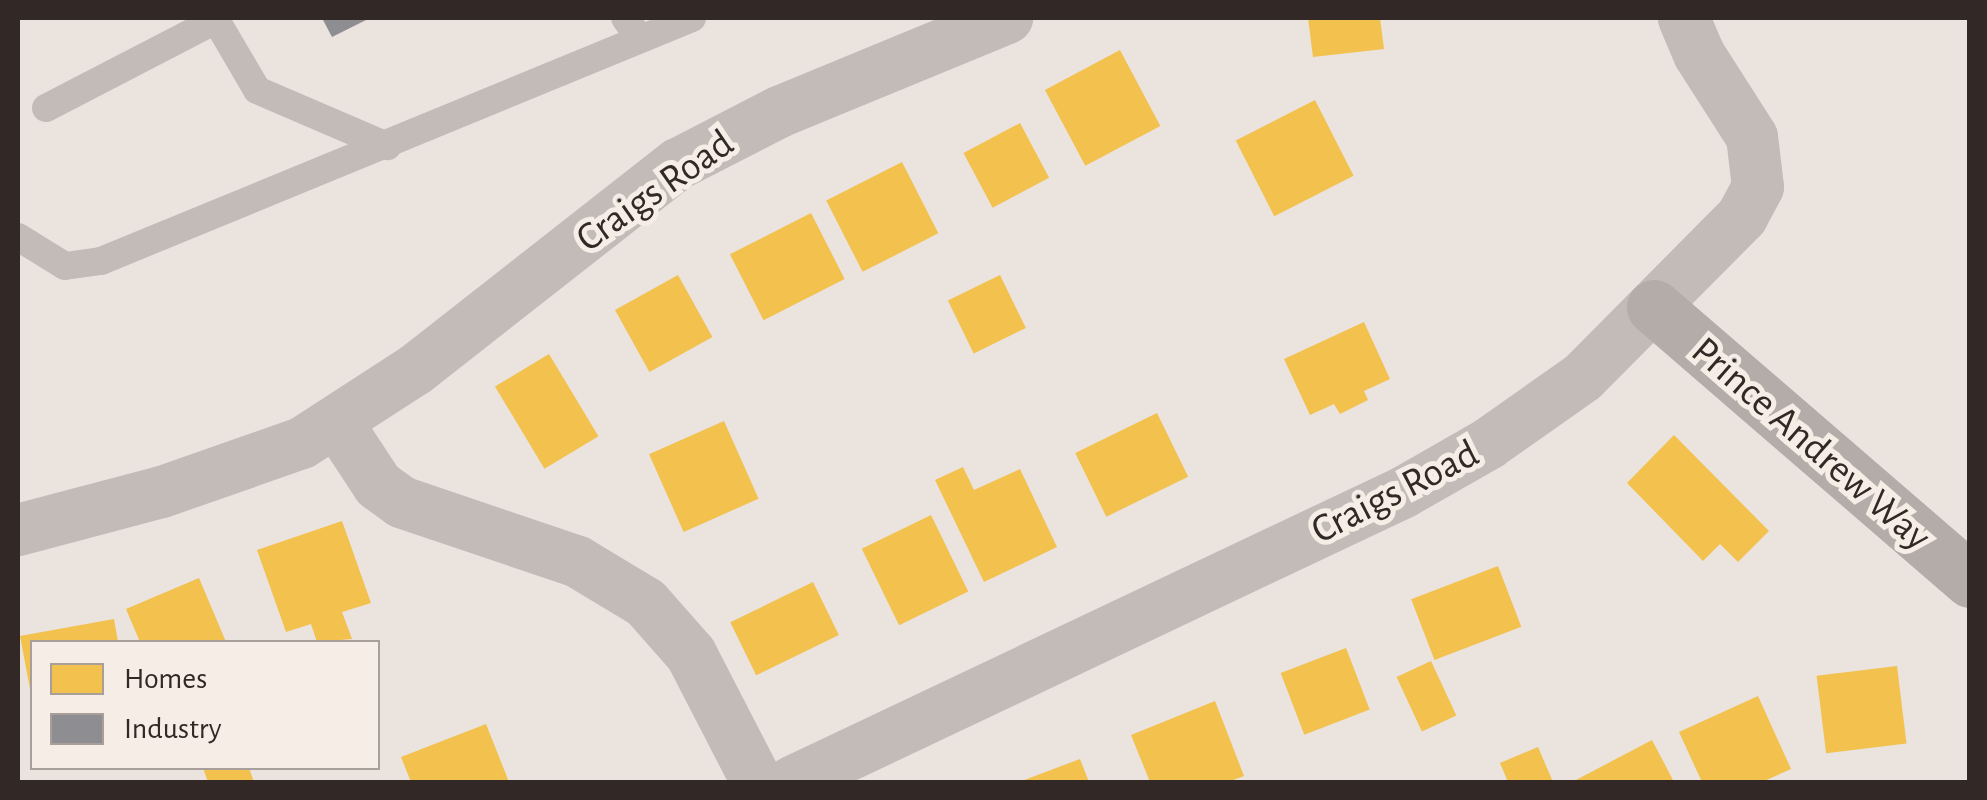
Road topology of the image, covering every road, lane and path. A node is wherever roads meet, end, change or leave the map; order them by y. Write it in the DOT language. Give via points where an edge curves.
graph roads {
  1 [pos="692,18"];
  2 [pos="1007,18"];
  3 [pos="1684,18"];
  4 [pos="633,28"];
  5 [pos="46,108"];
  6 [pos="387,146"];
  7 [pos="18,236"];
  8 [pos="1654,307"];
  9 [pos="338,424"];
  10 [pos="18,530"];
  11 [pos="1970,580"];
  12 [pos="757,782"];
  13 [pos="792,782"];
  1 -- 4 [label="lane"];
  2 -- 9 [label="street, Craigs Road" via="779,112 678,164"];
  3 -- 8 [label="street, Craigs Road" via="1752,138 1760,177 1742,217"];
  4 -- 6 [label="lane"];
  5 -- 6 [label="lane" via="216,20 258,90"];
  6 -- 7 [label="lane" via="100,261 65,266"];
  8 -- 11 [label="street, Prince Andrew Way"];
  8 -- 13 [label="street, Craigs Road" via="1546,406 1404,492"];
  9 -- 10 [label="street, Craigs Road" via="260,460"];
  9 -- 12 [label="street" via="378,484 402,502 578,562 646,602 691,654"];
}
